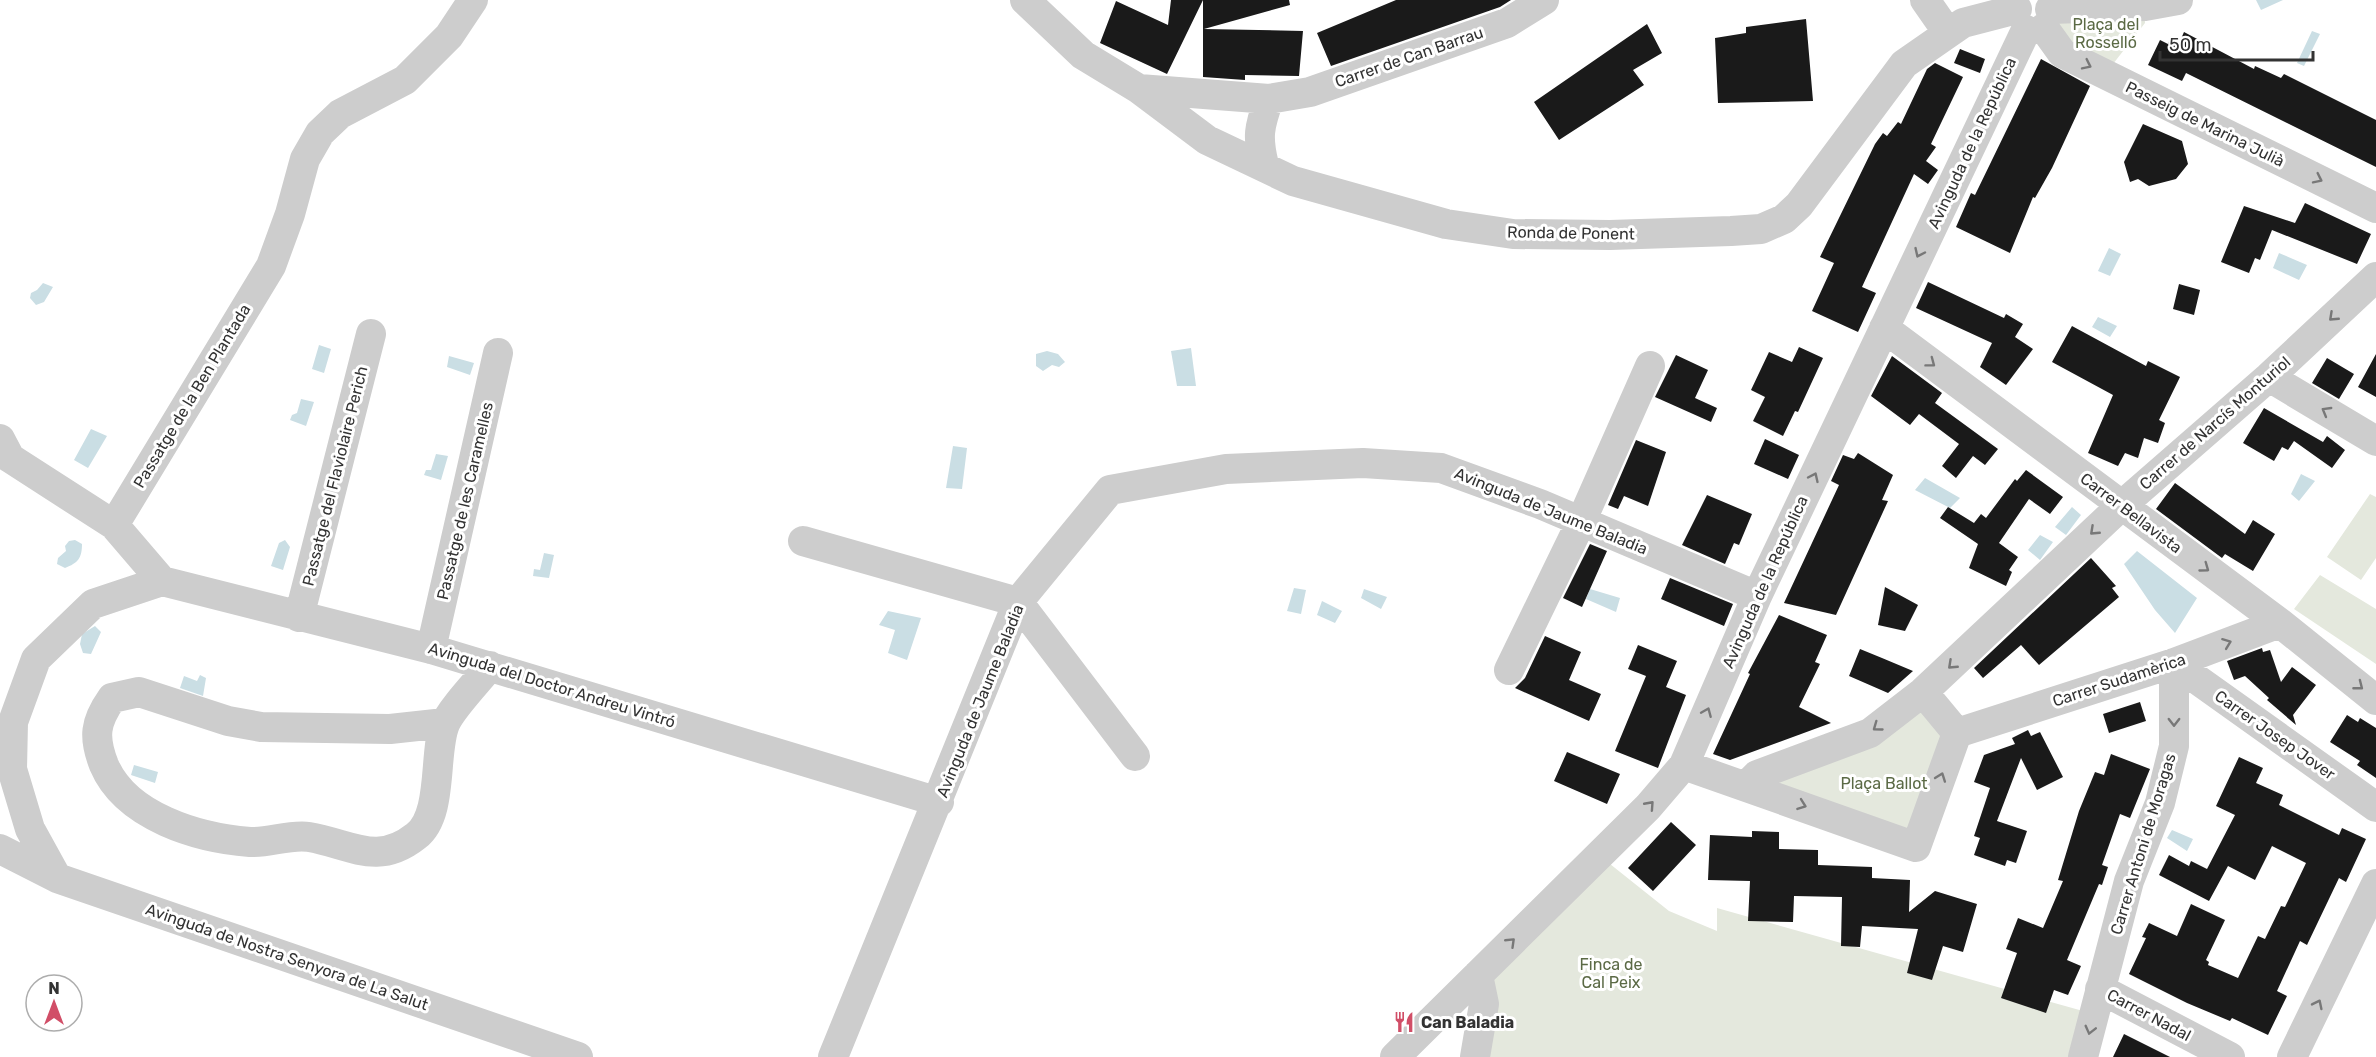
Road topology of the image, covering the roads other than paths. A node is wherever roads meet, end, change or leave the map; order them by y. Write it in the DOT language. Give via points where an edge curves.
graph roads {
  1 [pos="473,0"];
  2 [pos="1025,0"];
  3 [pos="1544,0"];
  4 [pos="1925,0"];
  5 [pos="2178,0"];
  6 [pos="2034,13"];
  7 [pos="1948,33"];
  8 [pos="1139,89"];
  9 [pos="1269,99"];
  10 [pos="1264,165"];
  11 [pos="2376,208"];
  12 [pos="2376,277"];
  13 [pos="1884,328"];
  14 [pos="371,334"];
  15 [pos="498,353"];
  16 [pos="1650,366"];
  17 [pos="2269,378"];
  18 [pos="0,439"];
  19 [pos="2376,441"];
  20 [pos="2121,506"];
  21 [pos="1581,522"];
  22 [pos="114,525"];
  23 [pos="803,541"];
  24 [pos="162,581"];
  25 [pos="1757,596"];
  26 [pos="1018,602"];
  27 [pos="299,618"];
  28 [pos="2280,623"];
  29 [pos="431,649"];
  30 [pos="2174,663"];
  31 [pos="489,666"];
  32 [pos="1509,670"];
  33 [pos="1923,692"];
  34 [pos="2376,700"];
  35 [pos="445,723"];
  36 [pos="1957,733"];
  37 [pos="1135,756"];
  38 [pos="1684,765"];
  39 [pos="1747,785"];
  40 [pos="939,802"];
  41 [pos="2376,807"];
  42 [pos="0,849"];
  43 [pos="57,878"];
  44 [pos="2376,884"];
  45 [pos="1478,975"];
  46 [pos="2100,989"];
  47 [pos="578,1057"];
  48 [pos="833,1057"];
  49 [pos="1395,1057"];
  50 [pos="1475,1057"];
  51 [pos="2084,1057"];
  52 [pos="2230,1057"];
  53 [pos="2292,1057"];
  1 -- 22 [label="street, Passatge de la Ben Plantada" via="449,36 405,80 340,114 320,133 305,159 271,266"];
  2 -- 8 [label="street, Ronda de Ponent" via="1083,55"];
  3 -- 9 [label="street, Carrer de Can Barrau" via="1496,27 1310,92"];
  4 -- 7 [label="street"];
  5 -- 6 [label="street, Ronda de Ponent" via="2145,6"];
  6 -- 7 [label="street, Ronda de Ponent" via="1979,17"];
  6 -- 11 [label="street, Passeig de Marina Julià, one-way" via="2062,53"];
  6 -- 13 [label="street, Avinguda de la República, one-way"];
  7 -- 10 [label="street, Ronda de Ponent" via="1904,64 1890,80 1799,205 1784,219 1761,229 1513,234 1446,224 1293,182"];
  8 -- 9 [label="street, Carrer de Can Barrau"];
  8 -- 10 [label="street, Ronda de Ponent" via="1206,140"];
  9 -- 10 [label="street" via="1259,127"];
  12 -- 17 [label="street, Carrer de Narcís Monturiol, one-way"];
  13 -- 20 [label="street, Carrer Bellavista, one-way"];
  25 -- 13 [label="street, Avinguda de la República, one-way"];
  14 -- 27 [label="street, Passatge del Flaviolaire Perich"];
  15 -- 29 [label="street, Passatge de les Caramelles"];
  16 -- 21 [label="street"];
  19 -- 17 [label="street, one-way"];
  17 -- 20 [label="street, Carrer de Narcís Monturiol"];
  18 -- 22 [label="street" via="10,458"];
  20 -- 28 [label="street, Carrer Bellavista, one-way"];
  20 -- 33 [label="street, Carrer de Narcís Monturiol, one-way"];
  21 -- 25 [label="street, Avinguda de Jaume Baladia"];
  21 -- 26 [label="street, Avinguda de Jaume Baladia" via="1441,468 1363,463 1226,469 1110,490"];
  21 -- 32 [label="street"];
  22 -- 24 [label="street"];
  23 -- 26 [label="street"];
  24 -- 27 [label="street, Avinguda del Doctor Andreu Vintró"];
  24 -- 43 [label="street" via="93,603 36,659 13,722 12,769 30,829"];
  38 -- 25 [label="street, Avinguda de la República, one-way"];
  26 -- 37 [label="street"];
  26 -- 40 [label="street, Avinguda de Jaume Baladia"];
  27 -- 29 [label="street, Avinguda del Doctor Andreu Vintró"];
  30 -- 28 [label="street, Carrer Sudamèrica, one-way"];
  28 -- 34 [label="street, Carrer Bellavista, one-way"];
  29 -- 31 [label="street, Avinguda del Doctor Andreu Vintró"];
  30 -- 36 [label="street, Carrer Sudamèrica"];
  30 -- 41 [label="street, Carrer Josep Jover"];
  30 -- 46 [label="street, Carrer Antoni de Moragas, one-way" via="2174,746 2160,803 2129,881"];
  31 -- 35 [label="street"];
  31 -- 40 [label="street, Avinguda del Doctor Andreu Vintró"];
  33 -- 36 [label="street"];
  33 -- 39 [label="street, one-way" via="1870,733 1756,775"];
  35 -- 35 [label="street" via="434,804 419,835 399,849 375,854 308,837 251,842 181,827 140,810 111,782 98,750 99,718 112,698 140,692 261,728 390,729"];
  39 -- 36 [label="street, one-way" via="1916,847"];
  38 -- 39 [label="street"];
  45 -- 38 [label="street, Avinguda de la República, one-way" via="1648,807"];
  40 -- 48 [label="street, Avinguda de Jaume Baladia"];
  42 -- 43 [label="street, Avinguda de Nostra Senyora de La Salut"];
  43 -- 47 [label="street, Avinguda de Nostra Senyora de La Salut"];
  53 -- 44 [label="street, one-way"];
  45 -- 49 [label="street, Avinguda de la República"];
  45 -- 50 [label="street" via="1484,1004"];
  46 -- 51 [label="street, Carrer Antoni de Moragas, one-way"];
  46 -- 52 [label="street, Carrer Nadal"];
}
